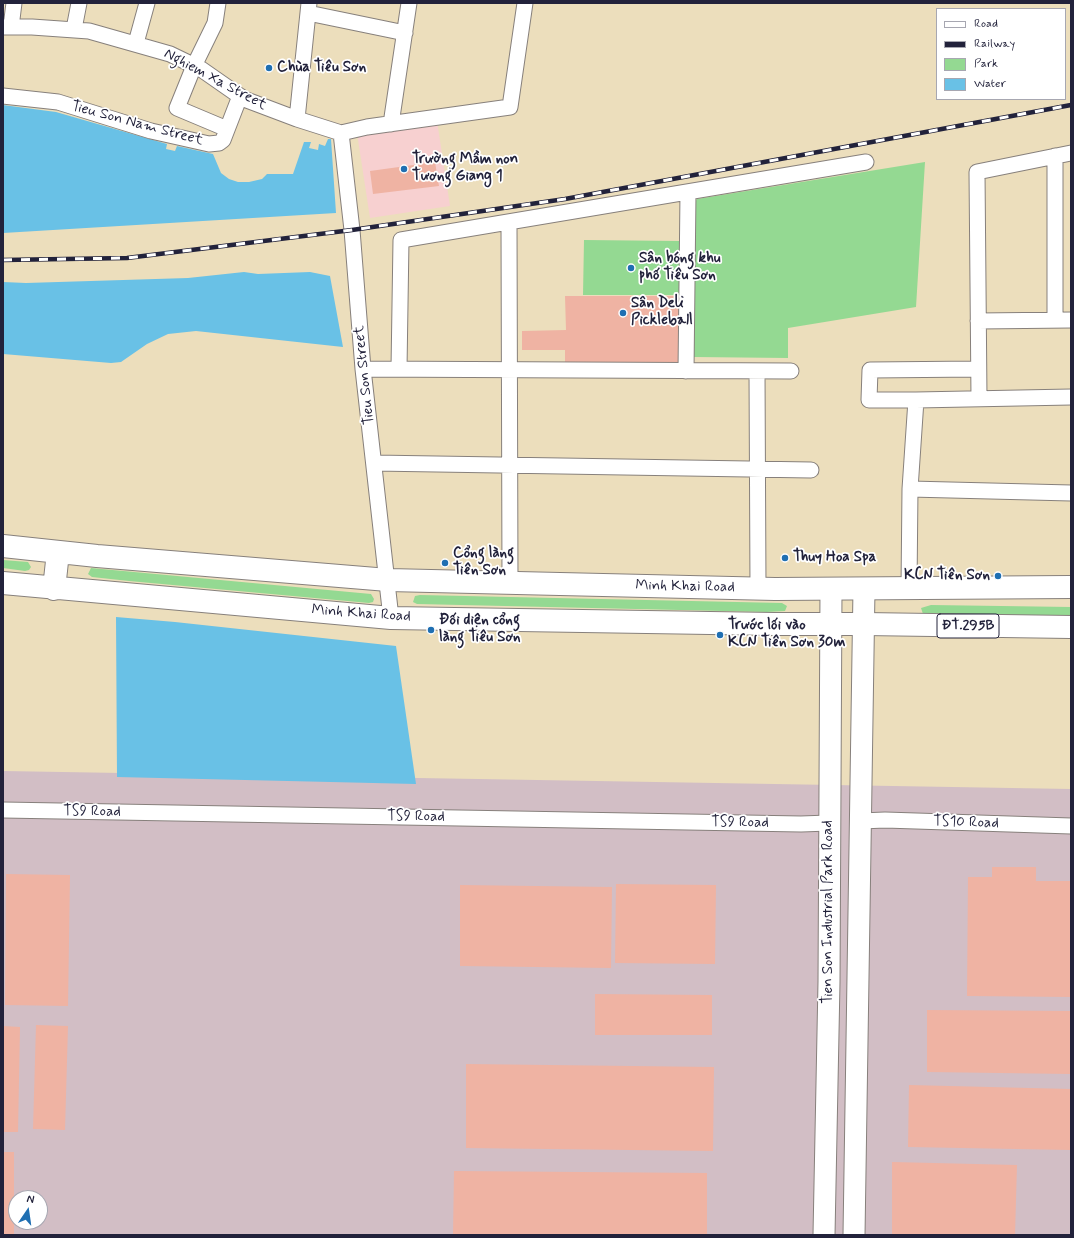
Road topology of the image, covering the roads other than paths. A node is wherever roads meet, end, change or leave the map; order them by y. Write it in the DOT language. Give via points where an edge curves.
graph roads {
  1 [pos="14,3"];
  2 [pos="79,3"];
  3 [pos="147,3"];
  4 [pos="218,3"];
  5 [pos="409,3"];
  6 [pos="525,3"];
  7 [pos="308,8"];
  8 [pos="7,27"];
  9 [pos="74,30"];
  10 [pos="405,33"];
  11 [pos="136,43"];
  12 [pos="194,66"];
  13 [pos="3,96"];
  14 [pos="240,96"];
  15 [pos="297,119"];
  16 [pos="391,124"];
  17 [pos="227,129"];
  18 [pos="341,133"];
  19 [pos="1071,153"];
  20 [pos="1055,156"];
  21 [pos="866,162"];
  22 [pos="688,193"];
  23 [pos="509,224"];
  24 [pos="1055,320"];
  25 [pos="1071,320"];
  26 [pos="978,321"];
  27 [pos="363,369"];
  28 [pos="398,369"];
  29 [pos="978,369"];
  30 [pos="509,370"];
  31 [pos="686,371"];
  32 [pos="757,371"];
  33 [pos="791,371"];
  34 [pos="1071,397"];
  35 [pos="979,398"];
  36 [pos="916,400"];
  37 [pos="374,463"];
  38 [pos="509,464"];
  39 [pos="757,469"];
  40 [pos="811,470"];
  41 [pos="910,489"];
  42 [pos="1071,493"];
  43 [pos="3,546"];
  44 [pos="58,552"];
  45 [pos="388,580"];
  46 [pos="3,583"];
  47 [pos="510,584"];
  48 [pos="1071,587"];
  49 [pos="909,588"];
  50 [pos="54,589"];
  51 [pos="758,589"];
  52 [pos="831,589"];
  53 [pos="864,589"];
  54 [pos="391,618"];
  55 [pos="864,624"];
  56 [pos="830,625"];
  57 [pos="1071,627"];
  58 [pos="3,810"];
  59 [pos="861,821"];
  60 [pos="829,823"];
  61 [pos="1071,826"];
  62 [pos="824,1235"];
  63 [pos="854,1235"];
  1 -- 8 [label="street"];
  2 -- 9 [label="street"];
  3 -- 11 [label="street"];
  4 -- 12 [label="street" via="215,24"];
  5 -- 10 [label="street"];
  6 -- 16 [label="street, Nghiem Xa Street" via="510,107"];
  7 -- 10 [label="street"];
  7 -- 15 [label="street"];
  8 -- 9 [label="street, Nghiem Xa Street"];
  9 -- 11 [label="street, Nghiem Xa Street" via="89,31"];
  10 -- 16 [label="street"];
  11 -- 12 [label="street, Nghiem Xa Street" via="170,54"];
  12 -- 14 [label="street, Nghiem Xa Street"];
  12 -- 17 [label="street" via="177,108"];
  13 -- 17 [label="street, Tieu Son Nam Street" via="58,102 151,131 205,144 221,142"];
  14 -- 15 [label="street, Nghiem Xa Street"];
  14 -- 17 [label="street, Tieu Son Nam Street"];
  15 -- 18 [label="street, Nghiem Xa Street"];
  16 -- 18 [label="street, Nghiem Xa Street"];
  18 -- 27 [label="street, Tieu Son Street"];
  19 -- 20 [label="street"];
  20 -- 24 [label="street"];
  20 -- 26 [label="street" via="977,172"];
  21 -- 22 [label="street"];
  22 -- 23 [label="street"];
  22 -- 31 [label="street"];
  23 -- 28 [label="street" via="401,240"];
  23 -- 30 [label="street"];
  24 -- 25 [label="street"];
  24 -- 26 [label="street"];
  26 -- 29 [label="street"];
  27 -- 28 [label="street"];
  27 -- 37 [label="street, Tieu Son Street"];
  28 -- 30 [label="street"];
  29 -- 35 [label="street"];
  29 -- 36 [label="street" via="870,370 869,400"];
  30 -- 31 [label="street"];
  30 -- 38 [label="street"];
  31 -- 32 [label="street"];
  32 -- 33 [label="street"];
  32 -- 39 [label="street"];
  34 -- 35 [label="street"];
  35 -- 36 [label="street"];
  36 -- 41 [label="street"];
  37 -- 38 [label="street"];
  37 -- 45 [label="street, Tieu Son Street"];
  38 -- 39 [label="street"];
  38 -- 47 [label="street"];
  39 -- 40 [label="street"];
  39 -- 51 [label="street"];
  41 -- 42 [label="street"];
  41 -- 49 [label="street"];
  43 -- 44 [label="main road, Minh Khai Road"];
  44 -- 45 [label="main road, Minh Khai Road"];
  44 -- 50 [label="main road"];
  45 -- 47 [label="main road, Minh Khai Road"];
  45 -- 54 [label="street, Tieu Son Street"];
  46 -- 50 [label="main road, Minh Khai Road / ĐT.295B"];
  47 -- 51 [label="main road, Minh Khai Road"];
  48 -- 49 [label="main road, Minh Khai Road"];
  49 -- 53 [label="main road, Minh Khai Road"];
  50 -- 54 [label="main road, Minh Khai Road / ĐT.295B"];
  51 -- 52 [label="main road, Minh Khai Road"];
  52 -- 53 [label="main road, Minh Khai Road"];
  52 -- 56 [label="main road, Tien Son Industrial Park Road"];
  53 -- 55 [label="main road, Tien Son Industrial Park Road"];
  54 -- 56 [label="main road, Minh Khai Road / ĐT.295B"];
  55 -- 56 [label="main road, Minh Khai Road / ĐT.295B"];
  55 -- 57 [label="main road, ĐT.295B"];
  55 -- 59 [label="main road, Tien Son Industrial Park Road"];
  56 -- 60 [label="main road, Tien Son Industrial Park Road"];
  58 -- 60 [label="street, TS9 Road"];
  59 -- 60 [label="main road"];
  59 -- 61 [label="street, TS10 Road"];
  59 -- 63 [label="main road, Tien Son Industrial Park Road"];
  60 -- 62 [label="main road, Tien Son Industrial Park Road"];
}
